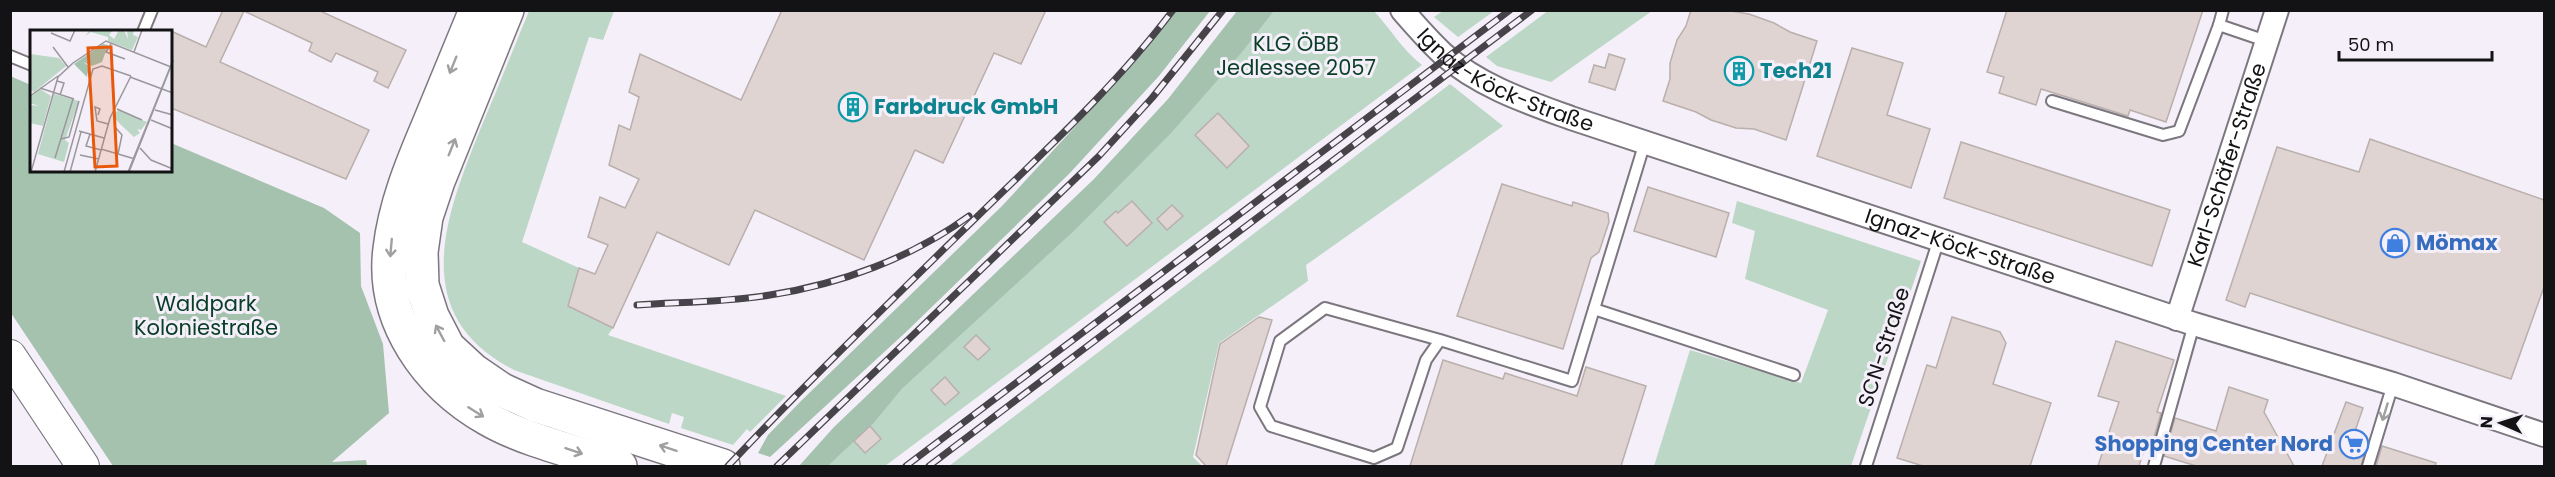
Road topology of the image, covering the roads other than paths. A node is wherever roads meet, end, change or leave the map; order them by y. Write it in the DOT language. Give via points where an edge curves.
graph roads {
  1 [pos="152,10"];
  2 [pos="476,10"];
  3 [pos="507,10"];
  4 [pos="1402,10"];
  5 [pos="2223,10"];
  6 [pos="2277,10"];
  7 [pos="2218,25"];
  8 [pos="144,30"];
  9 [pos="2266,40"];
  10 [pos="10,56"];
  11 [pos="30,64"];
  12 [pos="2052,101"];
  13 [pos="1645,142"];
  14 [pos="1939,239"];
  15 [pos="1594,309"];
  16 [pos="2186,321"];
  17 [pos="1440,340"];
  18 [pos="12,362"];
  19 [pos="1794,375"];
  20 [pos="2393,384"];
  21 [pos="2544,435"];
  22 [pos="83,466"];
  23 [pos="620,466"];
  24 [pos="723,466"];
  25 [pos="1866,466"];
  26 [pos="2154,466"];
  27 [pos="2368,466"];
  1 -- 8 [label="lane"];
  2 -- 23 [label="highway, one-way" via="396,211 389,251 392,292 404,332 426,369 456,399 490,420"];
  24 -- 3 [label="highway, one-way" via="535,405 502,390 474,372 448,347 432,316 422,285 426,217"];
  4 -- 13 [label="street, Ignaz-Köck-Straße" via="1444,55 1480,80 1519,99"];
  5 -- 7 [label="lane"];
  6 -- 9 [label="street, Karl-Schäfer-Straße"];
  7 -- 9 [label="lane"];
  7 -- 12 [label="lane" via="2179,131 2163,135"];
  9 -- 16 [label="street, Karl-Schäfer-Straße"];
  10 -- 11 [label="lane"];
  13 -- 14 [label="street, Ignaz-Köck-Straße"];
  13 -- 15 [label="lane"];
  14 -- 16 [label="street, Ignaz-Köck-Straße"];
  14 -- 25 [label="lane, SCN-Straße"];
  15 -- 17 [label="lane" via="1572,381"];
  15 -- 19 [label="lane"];
  16 -- 20 [label="street, Ignaz-Köck-Straße"];
  16 -- 26 [label="lane"];
  17 -- 17 [label="lane" via="1426,360 1397,448 1374,458 1271,426 1260,408 1280,341 1325,308"];
  18 -- 22 [label="street"];
  20 -- 21 [label="street, Ignaz-Köck-Straße"];
  20 -- 27 [label="lane, one-way"];
}
